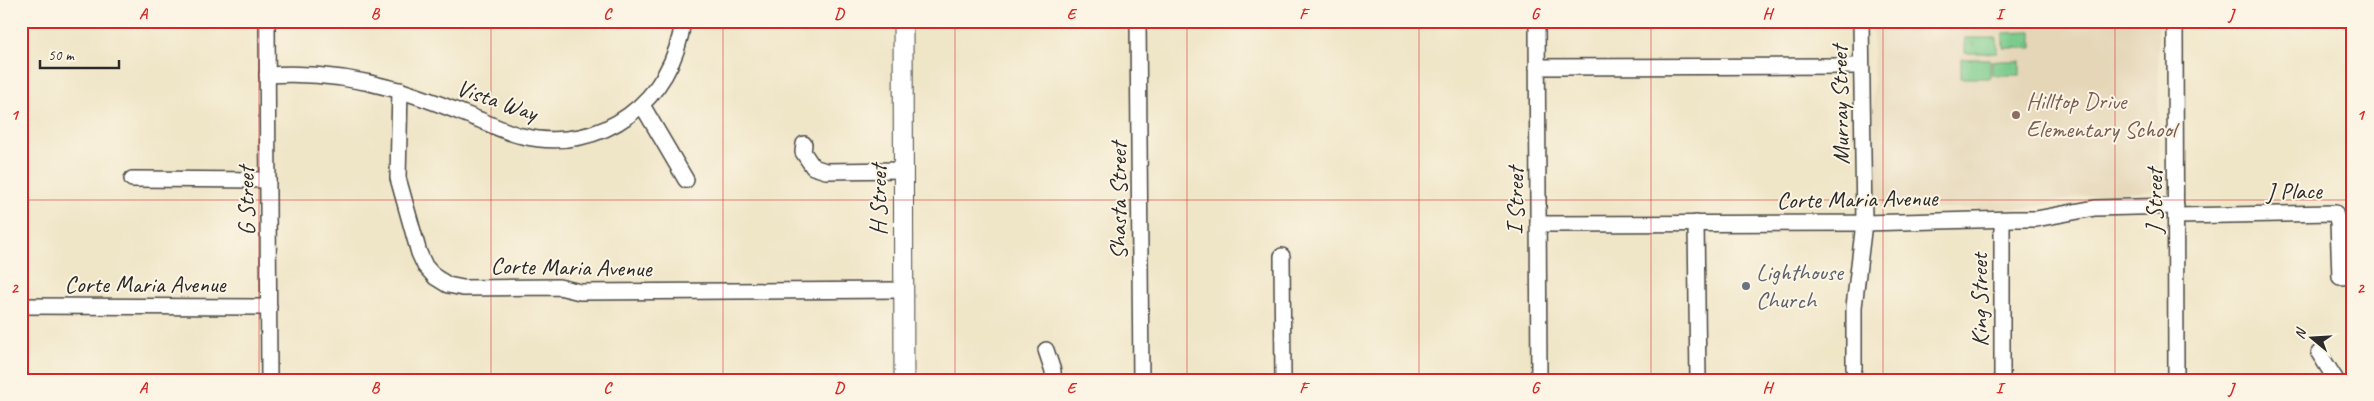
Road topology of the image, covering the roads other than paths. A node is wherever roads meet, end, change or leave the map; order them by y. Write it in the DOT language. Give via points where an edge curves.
graph roads {
  1 [pos="267,21"];
  2 [pos="683,21"];
  3 [pos="903,21"];
  4 [pos="1138,21"];
  5 [pos="1537,21"];
  6 [pos="1861,21"];
  7 [pos="2175,21"];
  8 [pos="1860,66"];
  9 [pos="1537,67"];
  10 [pos="267,75"];
  11 [pos="400,90"];
  12 [pos="642,106"];
  13 [pos="804,144"];
  14 [pos="904,170"];
  15 [pos="132,179"];
  16 [pos="268,180"];
  17 [pos="686,180"];
  18 [pos="2176,211"];
  19 [pos="2002,220"];
  20 [pos="1864,222"];
  21 [pos="1696,223"];
  22 [pos="1538,224"];
  23 [pos="1282,256"];
  24 [pos="2353,276"];
  25 [pos="903,290"];
  26 [pos="21,306"];
  27 [pos="269,307"];
  28 [pos="1046,350"];
  29 [pos="2319,353"];
  30 [pos="1854,368"];
  31 [pos="269,380"];
  32 [pos="904,380"];
  33 [pos="1053,380"];
  34 [pos="1141,380"];
  35 [pos="1283,380"];
  36 [pos="1539,380"];
  37 [pos="1698,380"];
  38 [pos="2002,380"];
  39 [pos="2176,380"];
  40 [pos="2336,380"];
  1 -- 10 [label="street, G Street"];
  2 -- 12 [label="street, Vista Way" via="671,65"];
  3 -- 14 [label="main road, H Street"];
  4 -- 34 [label="street, Shasta Street"];
  5 -- 9 [label="street, I Street"];
  6 -- 8 [label="street, Murray Street"];
  7 -- 18 [label="street, J Street"];
  8 -- 9 [label="street"];
  8 -- 20 [label="street, Murray Street"];
  9 -- 22 [label="street, I Street"];
  10 -- 11 [label="street, Vista Way" via="331,75"];
  10 -- 16 [label="street, G Street"];
  11 -- 12 [label="street, Vista Way" via="509,132 535,138 591,134 621,121"];
  11 -- 25 [label="street, Corte Maria Avenue" via="398,178 421,260 435,277 448,285 463,288 559,287 580,292"];
  12 -- 17 [label="street"];
  13 -- 14 [label="street" via="803,152 813,167 826,171"];
  14 -- 25 [label="main road, H Street"];
  15 -- 16 [label="street"];
  16 -- 27 [label="street, G Street"];
  18 -- 19 [label="street, Corte Maria Avenue" via="2095,208 2036,219"];
  18 -- 24 [label="street, J Place" via="2335,213 2340,277"];
  18 -- 39 [label="street, J Street"];
  19 -- 20 [label="street, Corte Maria Avenue"];
  19 -- 38 [label="street, King Street"];
  20 -- 21 [label="street, Corte Maria Avenue"];
  20 -- 30 [label="street, Murray Street" via="1854,308"];
  21 -- 22 [label="street, Corte Maria Avenue"];
  21 -- 37 [label="street"];
  22 -- 36 [label="street, I Street"];
  23 -- 35 [label="street"];
  25 -- 32 [label="main road, H Street"];
  26 -- 27 [label="street, Corte Maria Avenue"];
  27 -- 31 [label="street, G Street"];
  28 -- 33 [label="street"];
  29 -- 40 [label="street"];
}
